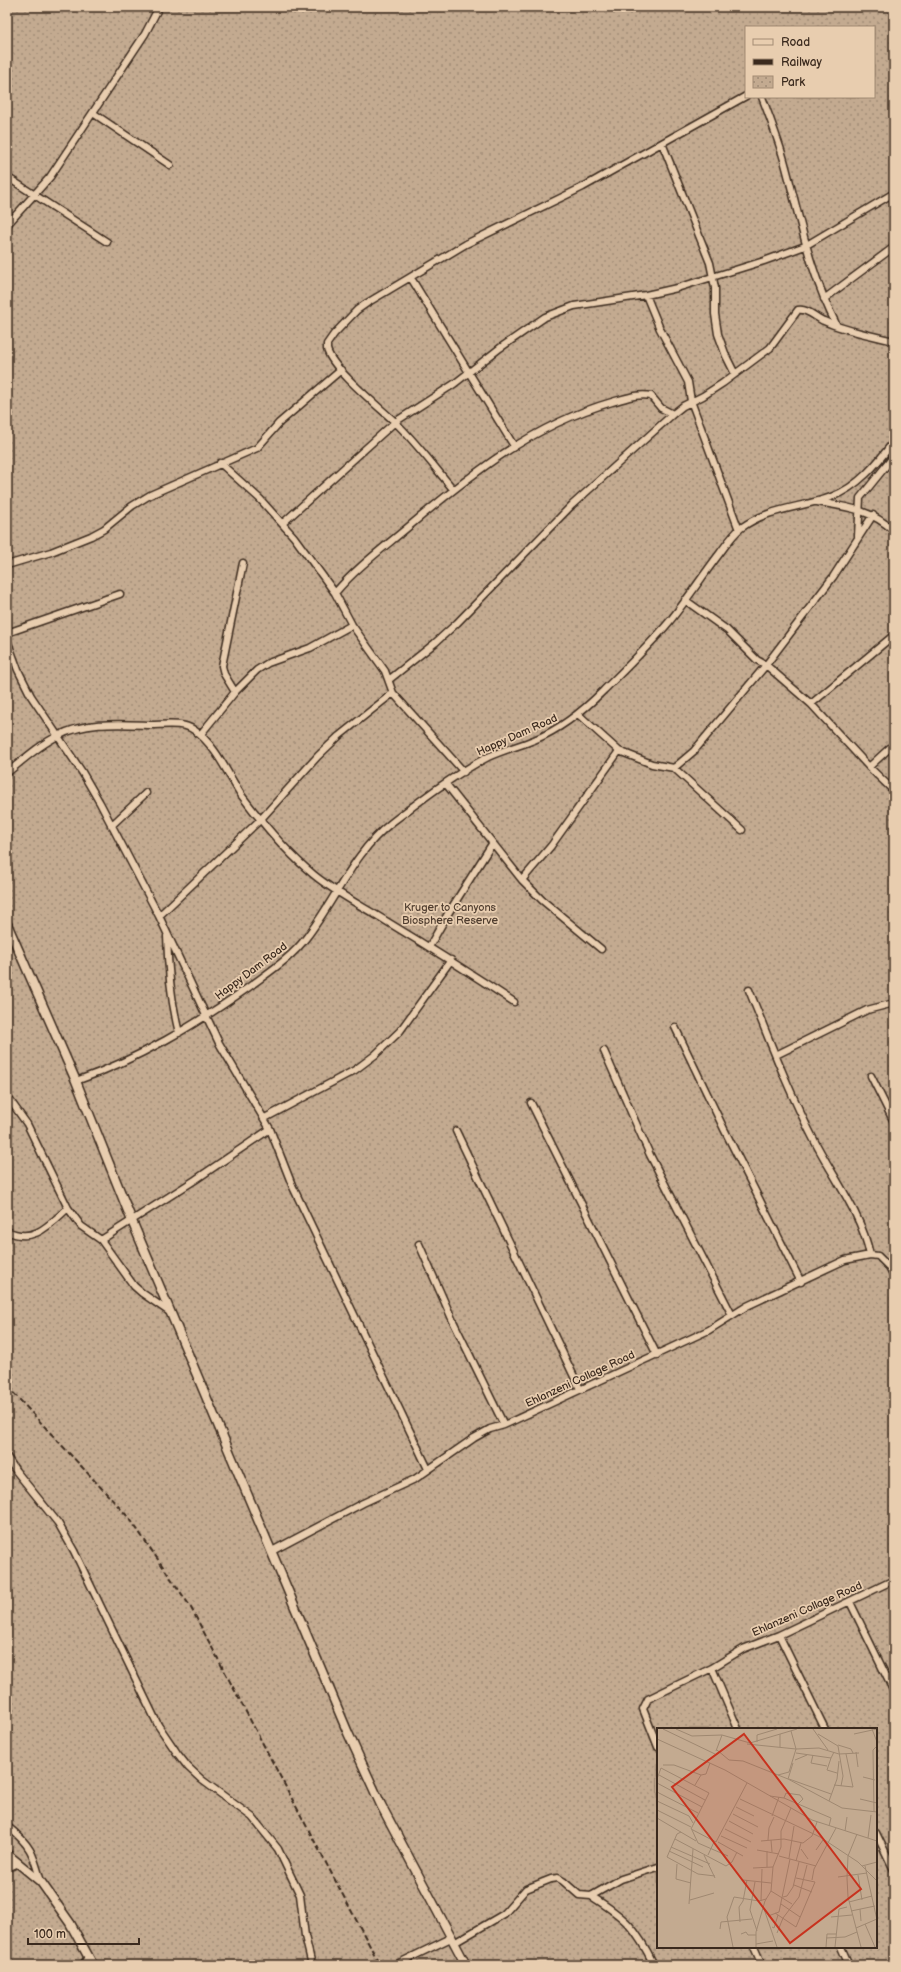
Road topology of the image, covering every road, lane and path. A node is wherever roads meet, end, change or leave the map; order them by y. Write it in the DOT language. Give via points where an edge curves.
graph roads {
  1 [pos="159,7"];
  2 [pos="745,97"];
  3 [pos="762,98"];
  4 [pos="93,113"];
  5 [pos="662,143"];
  6 [pos="170,165"];
  7 [pos="7,177"];
  8 [pos="894,192"];
  9 [pos="35,194"];
  10 [pos="7,225"];
  11 [pos="107,242"];
  12 [pos="805,246"];
  13 [pos="894,247"];
  14 [pos="713,277"];
  15 [pos="411,278"];
  16 [pos="646,295"];
  17 [pos="824,299"];
  18 [pos="837,326"];
  19 [pos="894,341"];
  20 [pos="341,370"];
  21 [pos="468,372"];
  22 [pos="735,374"];
  23 [pos="691,401"];
  24 [pos="673,414"];
  25 [pos="395,422"];
  26 [pos="894,441"];
  27 [pos="514,446"];
  28 [pos="894,456"];
  29 [pos="220,463"];
  30 [pos="453,489"];
  31 [pos="815,502"];
  32 [pos="859,510"];
  33 [pos="873,515"];
  34 [pos="283,523"];
  35 [pos="738,530"];
  36 [pos="894,531"];
  37 [pos="858,537"];
  38 [pos="243,563"];
  39 [pos="7,565"];
  40 [pos="335,593"];
  41 [pos="120,594"];
  42 [pos="685,600"];
  43 [pos="352,625"];
  44 [pos="7,632"];
  45 [pos="894,636"];
  46 [pos="7,640"];
  47 [pos="766,665"];
  48 [pos="390,679"];
  49 [pos="235,692"];
  50 [pos="393,694"];
  51 [pos="811,704"];
  52 [pos="579,714"];
  53 [pos="200,735"];
  54 [pos="58,736"];
  55 [pos="894,744"];
  56 [pos="619,751"];
  57 [pos="869,767"];
  58 [pos="674,768"];
  59 [pos="464,772"];
  60 [pos="7,773"];
  61 [pos="446,784"];
  62 [pos="894,791"];
  63 [pos="146,793"];
  64 [pos="261,819"];
  65 [pos="111,826"];
  66 [pos="742,830"];
  67 [pos="492,844"];
  68 [pos="522,880"];
  69 [pos="336,891"];
  70 [pos="159,916"];
  71 [pos="7,924"];
  72 [pos="167,933"];
  73 [pos="429,947"];
  74 [pos="602,949"];
  75 [pos="451,960"];
  76 [pos="748,990"];
  77 [pos="514,1002"];
  78 [pos="894,1003"];
  79 [pos="207,1016"];
  80 [pos="675,1027"];
  81 [pos="179,1033"];
  82 [pos="604,1051"];
  83 [pos="776,1055"];
  84 [pos="871,1076"];
  85 [pos="76,1081"];
  86 [pos="7,1096"];
  87 [pos="531,1103"];
  88 [pos="264,1118"];
  89 [pos="894,1122"];
  90 [pos="270,1129"];
  91 [pos="456,1131"];
  92 [pos="68,1208"];
  93 [pos="132,1221"];
  94 [pos="7,1231"];
  95 [pos="101,1240"];
  96 [pos="419,1244"];
  97 [pos="870,1255"];
  98 [pos="894,1278"];
  99 [pos="801,1282"];
  100 [pos="173,1315"];
  101 [pos="732,1315"];
  102 [pos="657,1355"];
  103 [pos="580,1389"];
  104 [pos="504,1425"];
  105 [pos="7,1457"];
  106 [pos="428,1469"];
  107 [pos="272,1551"];
  108 [pos="894,1580"];
  109 [pos="850,1602"];
  110 [pos="780,1635"];
  111 [pos="712,1668"];
  112 [pos="894,1692"];
  113 [pos="738,1728"];
  114 [pos="825,1728"];
  115 [pos="657,1745"];
  116 [pos="7,1826"];
  117 [pos="877,1835"];
  118 [pos="7,1854"];
  119 [pos="18,1863"];
  120 [pos="657,1867"];
  121 [pos="7,1868"];
  122 [pos="894,1870"];
  123 [pos="41,1882"];
  124 [pos="591,1896"];
  125 [pos="452,1941"];
  126 [pos="754,1948"];
  127 [pos="841,1948"];
  128 [pos="88,1957"];
  129 [pos="83,1965"];
  130 [pos="94,1965"];
  131 [pos="312,1965"];
  132 [pos="395,1965"];
  133 [pos="466,1965"];
  134 [pos="654,1965"];
  135 [pos="762,1965"];
  136 [pos="849,1965"];
  1 -- 4 [label="street" via="145,34"];
  2 -- 5 [label="street"];
  3 -- 12 [label="street" via="784,161"];
  4 -- 6 [label="street"];
  4 -- 9 [label="street" via="50,177"];
  5 -- 14 [label="street" via="710,263"];
  5 -- 15 [label="street" via="548,206 466,244"];
  7 -- 9 [label="street"];
  8 -- 12 [label="street"];
  9 -- 10 [label="street"];
  9 -- 11 [label="street"];
  12 -- 14 [label="street"];
  12 -- 17 [label="street"];
  13 -- 17 [label="street"];
  14 -- 16 [label="street"];
  14 -- 22 [label="street" via="718,334"];
  15 -- 20 [label="street" via="357,310 329,340 328,354"];
  15 -- 21 [label="street"];
  16 -- 21 [label="street" via="574,306 557,312 532,325"];
  16 -- 23 [label="street" via="660,329 688,382"];
  17 -- 18 [label="street"];
  18 -- 19 [label="street"];
  18 -- 22 [label="street" via="804,310 798,310 770,348"];
  20 -- 25 [label="street"];
  20 -- 29 [label="street" via="279,423 258,448"];
  21 -- 25 [label="street"];
  21 -- 27 [label="street"];
  22 -- 23 [label="street" via="703,396"];
  23 -- 24 [label="street"];
  23 -- 35 [label="street"];
  24 -- 27 [label="street" via="661,408 651,396 639,395 576,414"];
  24 -- 48 [label="street" via="572,505 452,628"];
  25 -- 30 [label="street"];
  25 -- 34 [label="street"];
  26 -- 31 [label="street, Happy Dam Road" via="861,479 838,494"];
  27 -- 30 [label="street"];
  28 -- 32 [label="street" via="862,493"];
  29 -- 34 [label="street" via="238,477"];
  29 -- 39 [label="street" via="150,494 91,536 51,552"];
  30 -- 40 [label="street" via="364,563"];
  31 -- 32 [label="street"];
  31 -- 35 [label="street, Happy Dam Road" via="757,518"];
  32 -- 33 [label="street"];
  32 -- 37 [label="street"];
  33 -- 36 [label="street"];
  33 -- 37 [label="street"];
  34 -- 40 [label="street"];
  35 -- 42 [label="street, Happy Dam Road"];
  37 -- 47 [label="street" via="833,577"];
  38 -- 49 [label="street" via="222,666"];
  40 -- 43 [label="street"];
  41 -- 44 [label="street"];
  42 -- 47 [label="street" via="727,630 757,660"];
  42 -- 52 [label="street, Happy Dam Road" via="670,621"];
  43 -- 48 [label="street"];
  43 -- 49 [label="street" via="310,648 268,663 246,679"];
  45 -- 51 [label="street"];
  46 -- 54 [label="street" via="31,696"];
  47 -- 51 [label="street"];
  47 -- 58 [label="street" via="694,751"];
  48 -- 50 [label="street"];
  49 -- 53 [label="street"];
  50 -- 59 [label="street"];
  50 -- 64 [label="street" via="339,736"];
  51 -- 57 [label="street"];
  52 -- 56 [label="street"];
  52 -- 59 [label="street, Happy Dam Road" via="560,728 533,741 490,756"];
  53 -- 54 [label="street" via="183,726 104,724"];
  53 -- 64 [label="street"];
  54 -- 60 [label="street" via="31,753"];
  54 -- 65 [label="street" via="82,772"];
  55 -- 57 [label="street"];
  56 -- 58 [label="street" via="652,764"];
  56 -- 68 [label="street" via="551,846"];
  57 -- 62 [label="street"];
  58 -- 66 [label="street"];
  59 -- 61 [label="street, Happy Dam Road"];
  61 -- 67 [label="street" via="468,809"];
  61 -- 69 [label="street, Happy Dam Road" via="372,840"];
  63 -- 65 [label="street"];
  64 -- 69 [label="street" via="293,855"];
  64 -- 70 [label="street"];
  65 -- 70 [label="street"];
  67 -- 68 [label="street"];
  67 -- 73 [label="street"];
  68 -- 74 [label="street" via="542,900"];
  69 -- 73 [label="street"];
  69 -- 79 [label="street, Happy Dam Road" via="305,939 290,955"];
  70 -- 72 [label="street"];
  71 -- 85 [label="street"];
  72 -- 79 [label="street"];
  72 -- 81 [label="street" via="168,975 172,1007"];
  73 -- 75 [label="street"];
  75 -- 77 [label="street"];
  75 -- 88 [label="street" via="400,1031 375,1055 355,1070"];
  76 -- 83 [label="street"];
  78 -- 83 [label="street" via="867,1010"];
  79 -- 81 [label="street, Happy Dam Road"];
  79 -- 88 [label="street" via="219,1043"];
  80 -- 99 [label="street"];
  81 -- 85 [label="street, Happy Dam Road" via="114,1067"];
  82 -- 101 [label="street" via="650,1155"];
  83 -- 97 [label="street" via="813,1139 862,1225"];
  84 -- 89 [label="street"];
  85 -- 93 [label="street"];
  86 -- 92 [label="street" via="27,1124"];
  87 -- 102 [label="street"];
  88 -- 90 [label="street"];
  90 -- 93 [label="street"];
  90 -- 106 [label="street" via="292,1185"];
  91 -- 103 [label="street"];
  92 -- 94 [label="street" via="33,1235 24,1237"];
  92 -- 95 [label="street" via="86,1231"];
  93 -- 95 [label="street"];
  93 -- 100 [label="street"];
  95 -- 100 [label="street" via="134,1286"];
  96 -- 104 [label="street"];
  97 -- 98 [label="street" via="878,1256 884,1261"];
  97 -- 99 [label="street, Ehlanzeni Collage Road" via="845,1260"];
  99 -- 101 [label="street, Ehlanzeni Collage Road"];
  100 -- 107 [label="street"];
  101 -- 102 [label="street, Ehlanzeni Collage Road" via="709,1330"];
  102 -- 103 [label="street, Ehlanzeni Collage Road"];
  103 -- 104 [label="street, Ehlanzeni Collage Road"];
  104 -- 106 [label="street, Ehlanzeni Collage Road" via="474,1438"];
  105 -- 131 [label="street" via="58,1523 158,1725 177,1753 202,1780 252,1817 278,1849 300,1895"];
  106 -- 107 [label="street, Ehlanzeni Collage Road" via="415,1479"];
  107 -- 125 [label="street" via="372,1786"];
  108 -- 109 [label="street, Ehlanzeni Collage Road"];
  109 -- 110 [label="street, Ehlanzeni Collage Road"];
  109 -- 112 [label="street"];
  110 -- 111 [label="street, Ehlanzeni Collage Road" via="743,1649"];
  110 -- 114 [label="street"];
  111 -- 113 [label="street"];
  111 -- 115 [label="street, Ehlanzeni Collage Road" via="644,1703 645,1716"];
  116 -- 123 [label="street" via="30,1849"];
  117 -- 122 [label="street"];
  118 -- 119 [label="street"];
  119 -- 121 [label="street"];
  119 -- 123 [label="street"];
  120 -- 124 [label="street" via="621,1879"];
  123 -- 128 [label="street" via="70,1923"];
  124 -- 125 [label="street" via="579,1895 563,1880 551,1879 526,1889 504,1914"];
  124 -- 134 [label="street" via="630,1925"];
  125 -- 132 [label="street"];
  125 -- 133 [label="street"];
  126 -- 135 [label="street"];
  127 -- 136 [label="street"];
  128 -- 129 [label="street"];
  128 -- 130 [label="street"];
}
